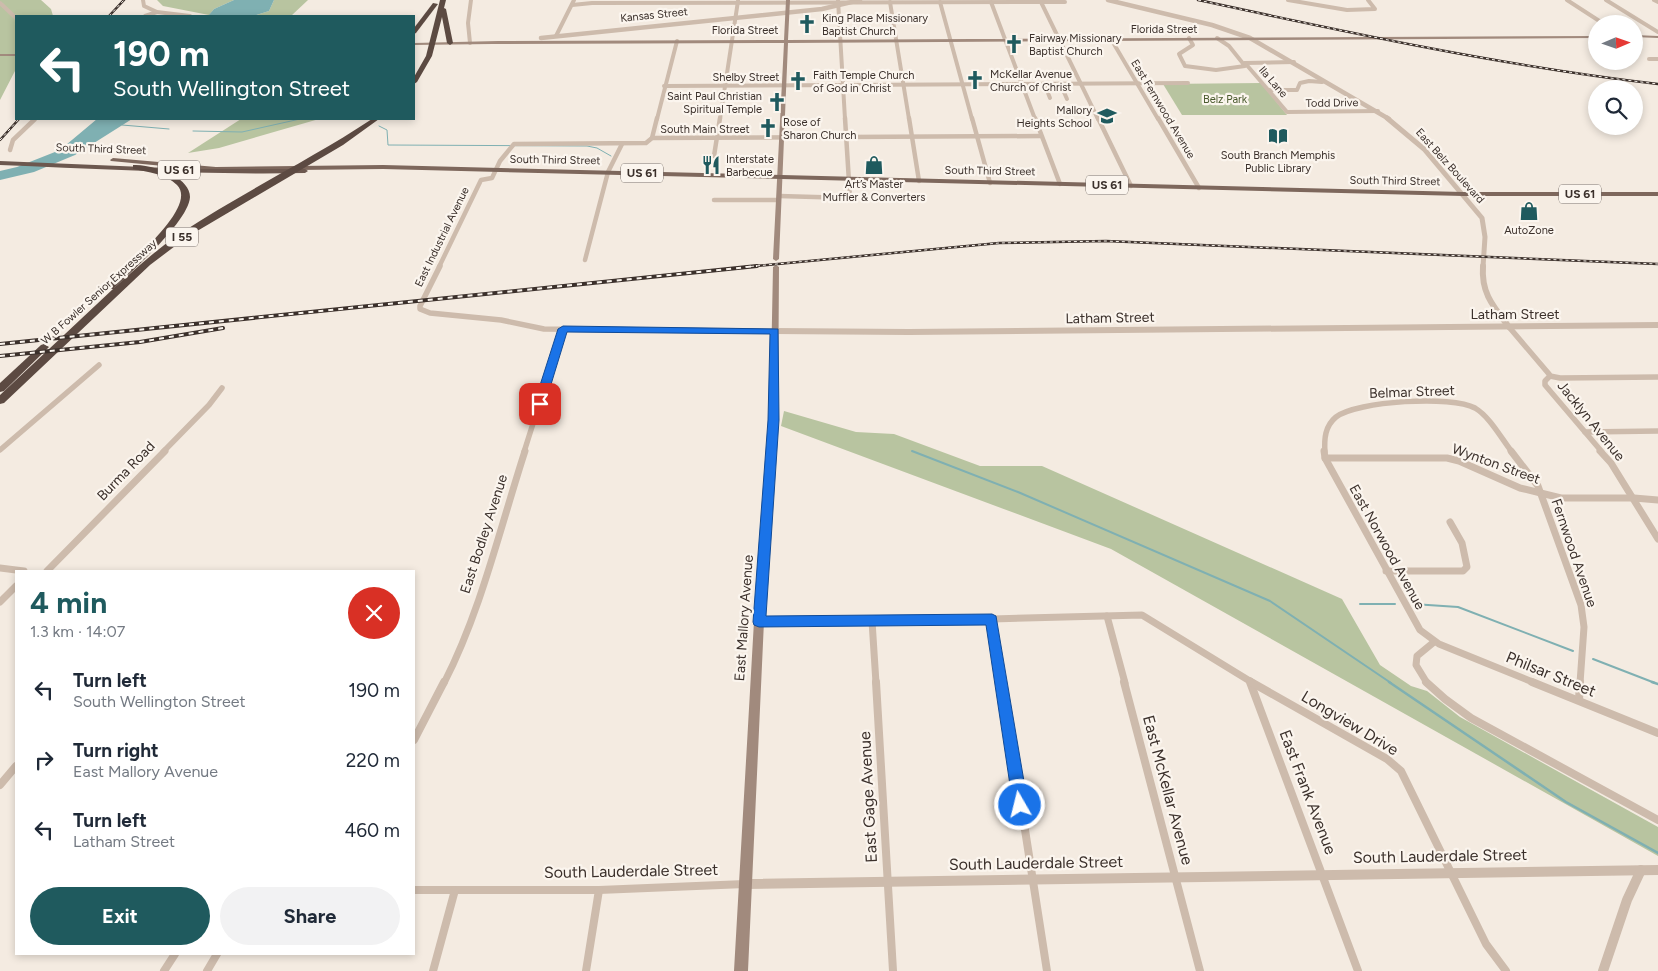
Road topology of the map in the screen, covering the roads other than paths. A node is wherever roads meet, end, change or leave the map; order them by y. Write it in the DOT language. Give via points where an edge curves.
graph roads {
  1 [pos="143,0"];
  2 [pos="470,0"];
  3 [pos="574,0"];
  4 [pos="860,0"];
  5 [pos="1108,0"];
  6 [pos="1288,0"];
  7 [pos="1368,0"];
  8 [pos="1567,0"];
  9 [pos="1606,0"];
  10 [pos="1654,0"];
  11 [pos="788,1"];
  12 [pos="1040,1"];
  13 [pos="439,2"];
  14 [pos="738,2"];
  15 [pos="852,2"];
  16 [pos="890,2"];
  17 [pos="940,2"];
  18 [pos="991,2"];
  19 [pos="1065,2"];
  20 [pos="1658,2"];
  21 [pos="0,3"];
  22 [pos="838,3"];
  23 [pos="572,5"];
  24 [pos="157,12"];
  25 [pos="788,12"];
  26 [pos="147,15"];
  27 [pos="181,15"];
  28 [pos="1590,15"];
  29 [pos="735,16"];
  30 [pos="15,17"];
  31 [pos="415,31"];
  32 [pos="1658,32"];
  33 [pos="556,36"];
  34 [pos="1588,36"];
  35 [pos="1643,36"];
  36 [pos="1658,36"];
  37 [pos="541,38"];
  38 [pos="1189,38"];
  39 [pos="1217,38"];
  40 [pos="1250,38"];
  41 [pos="1059,39"];
  42 [pos="1111,39"];
  43 [pos="731,40"];
  44 [pos="786,40"];
  45 [pos="842,40"];
  46 [pos="895,40"];
  47 [pos="951,40"];
  48 [pos="1004,40"];
  49 [pos="676,41"];
  50 [pos="553,42"];
  51 [pos="450,43"];
  52 [pos="470,43"];
  53 [pos="494,43"];
  54 [pos="415,44"];
  55 [pos="15,55"];
  56 [pos="0,56"];
  57 [pos="1649,59"];
  58 [pos="1658,59"];
  59 [pos="1294,62"];
  60 [pos="1245,64"];
  61 [pos="415,69"];
  62 [pos="1300,76"];
  63 [pos="415,80"];
  64 [pos="1188,82"];
  65 [pos="1307,82"];
  66 [pos="1324,82"];
  67 [pos="1044,83"];
  68 [pos="1060,83"];
  69 [pos="1081,83"];
  70 [pos="1137,83"];
  71 [pos="904,84"];
  72 [pos="962,84"];
  73 [pos="1022,84"];
  74 [pos="725,85"];
  75 [pos="784,85"];
  76 [pos="844,85"];
  77 [pos="664,86"];
  78 [pos="1269,90"];
  79 [pos="1050,98"];
  80 [pos="1068,99"];
  81 [pos="1378,111"];
  82 [pos="1287,112"];
  83 [pos="34,120"];
  84 [pos="365,120"];
  85 [pos="374,120"];
  86 [pos="976,136"];
  87 [pos="1041,136"];
  88 [pos="716,137"];
  89 [pos="782,137"];
  90 [pos="848,137"];
  91 [pos="911,137"];
  92 [pos="652,138"];
  93 [pos="622,144"];
  94 [pos="10,150"];
  95 [pos="714,156"];
  96 [pos="0,158"];
  97 [pos="113,160"];
  98 [pos="0,163"];
  99 [pos="136,168"];
  100 [pos="307,169"];
  101 [pos="273,170"];
  102 [pos="608,172"];
  103 [pos="780,177"];
  104 [pos="481,180"];
  105 [pos="850,180"];
  106 [pos="918,181"];
  107 [pos="990,182"];
  108 [pos="1060,184"];
  109 [pos="1131,186"];
  110 [pos="1199,188"];
  111 [pos="1463,194"];
  112 [pos="1658,194"];
  113 [pos="779,198"];
  114 [pos="714,200"];
  115 [pos="584,260"];
  116 [pos="110,286"];
  117 [pos="1658,326"];
  118 [pos="1509,327"];
  119 [pos="563,329"];
  120 [pos="774,331"];
  121 [pos="99,365"];
  122 [pos="1550,376"];
  123 [pos="1658,377"];
  124 [pos="222,388"];
  125 [pos="0,389"];
  126 [pos="0,401"];
  127 [pos="1474,407"];
  128 [pos="1658,431"];
  129 [pos="1585,432"];
  130 [pos="0,450"];
  131 [pos="1325,458"];
  132 [pos="1539,493"];
  133 [pos="1634,498"];
  134 [pos="1658,500"];
  135 [pos="1450,522"];
  136 [pos="1658,539"];
  137 [pos="0,568"];
  138 [pos="16,570"];
  139 [pos="48,570"];
  140 [pos="1386,571"];
  141 [pos="15,587"];
  142 [pos="0,602"];
  143 [pos="1107,616"];
  144 [pos="992,619"];
  145 [pos="872,620"];
  146 [pos="759,622"];
  147 [pos="1434,642"];
  148 [pos="1250,680"];
  149 [pos="1580,700"];
  150 [pos="1658,733"];
  151 [pos="415,738"];
  152 [pos="15,767"];
  153 [pos="0,785"];
  154 [pos="1658,820"];
  155 [pos="1641,870"];
  156 [pos="1658,870"];
  157 [pos="1450,872"];
  158 [pos="1322,874"];
  159 [pos="1175,877"];
  160 [pos="1032,880"];
  161 [pos="888,882"];
  162 [pos="745,884"];
  163 [pos="415,890"];
  164 [pos="455,890"];
  165 [pos="599,890"];
  166 [pos="174,955"];
  167 [pos="216,955"];
  168 [pos="164,971"];
  169 [pos="207,971"];
  170 [pos="433,971"];
  171 [pos="586,971"];
  172 [pos="741,971"];
  173 [pos="893,971"];
  174 [pos="1047,971"];
  175 [pos="1200,971"];
  176 [pos="1358,971"];
  177 [pos="1506,971"];
  178 [pos="1603,971"];
  1 -- 24 [label="street" via="145,7"];
  2 -- 52 [label="street"];
  3 -- 23 [label="street"];
  4 -- 15 [label="street, Kansas Street"];
  5 -- 40 [label="street, East Belz Boulevard" via="1212,25"];
  6 -- 7 [label="street" via="1347,10 1375,9"];
  8 -- 28 [label="street"];
  9 -- 32 [label="street"];
  10 -- 20 [label="street"];
  11 -- 14 [label="street"];
  11 -- 22 [label="street"];
  11 -- 25 [label="main road, East Mallory Avenue"];
  12 -- 18 [label="street"];
  12 -- 19 [label="street"];
  12 -- 41 [label="street"];
  13 -- 31 [label="highway"];
  13 -- 51 [label="highway"];
  13 -- 61 [label="highway"];
  13 -- 63 [label="highway" via="429,56"];
  14 -- 23 [label="street"];
  14 -- 29 [label="street"];
  15 -- 16 [label="street"];
  15 -- 22 [label="street, Kansas Street"];
  16 -- 17 [label="street"];
  16 -- 46 [label="street"];
  17 -- 18 [label="street"];
  17 -- 47 [label="street"];
  18 -- 48 [label="street"];
  21 -- 30 [label="street"];
  22 -- 25 [label="street, Kansas Street"];
  22 -- 45 [label="street"];
  23 -- 33 [label="street"];
  24 -- 26 [label="street"];
  24 -- 27 [label="street"];
  25 -- 29 [label="street, Kansas Street"];
  25 -- 44 [label="main road, East Mallory Avenue"];
  29 -- 33 [label="street, Kansas Street"];
  29 -- 43 [label="street"];
  33 -- 37 [label="street, Kansas Street"];
  34 -- 40 [label="main road, Florida Street"];
  35 -- 36 [label="main road"];
  37 -- 50 [label="main road, Florida Street"];
  37 -- 53 [label="main road, Kansas Street"];
  38 -- 39 [label="main road, Florida Street"];
  38 -- 42 [label="main road, Florida Street"];
  38 -- 60 [label="street" via="1192,47 1179,54 1185,66 1233,69"];
  39 -- 40 [label="main road, Florida Street"];
  39 -- 60 [label="street, Ila Lane"];
  40 -- 59 [label="street, East Belz Boulevard"];
  41 -- 42 [label="main road, Florida Street"];
  41 -- 48 [label="main road, Florida Street"];
  41 -- 69 [label="street"];
  42 -- 70 [label="street, East Fernwood Avenue"];
  43 -- 44 [label="main road, Florida Street"];
  43 -- 49 [label="main road, Florida Street"];
  43 -- 74 [label="street"];
  44 -- 45 [label="main road, Florida Street"];
  44 -- 75 [label="main road, East Mallory Avenue"];
  45 -- 46 [label="main road, Florida Street"];
  45 -- 76 [label="street"];
  46 -- 47 [label="main road, Florida Street"];
  46 -- 71 [label="street"];
  47 -- 48 [label="main road, Florida Street"];
  47 -- 72 [label="street"];
  48 -- 73 [label="street"];
  49 -- 50 [label="main road, Florida Street"];
  49 -- 77 [label="street"];
  50 -- 53 [label="main road, Florida Street"];
  51 -- 52 [label="main road, Kansas Street"];
  51 -- 54 [label="main road, Kansas Street"];
  52 -- 53 [label="main road, Kansas Street"];
  55 -- 56 [label="main road"];
  57 -- 58 [label="street"];
  59 -- 60 [label="street"];
  59 -- 66 [label="street, East Belz Boulevard"];
  60 -- 78 [label="street, Ila Lane"];
  62 -- 65 [label="street"];
  64 -- 70 [label="street, Shelby Street"];
  65 -- 66 [label="street"];
  65 -- 78 [label="street" via="1300,83 1297,90"];
  66 -- 81 [label="street, East Belz Boulevard"];
  67 -- 68 [label="street, Shelby Street"];
  67 -- 73 [label="street, Shelby Street"];
  67 -- 79 [label="street"];
  68 -- 69 [label="street, Shelby Street"];
  68 -- 80 [label="street"];
  69 -- 70 [label="street, Shelby Street"];
  69 -- 109 [label="street"];
  70 -- 110 [label="street, East Fernwood Avenue"];
  71 -- 72 [label="street, Shelby Street"];
  71 -- 76 [label="street, Shelby Street"];
  71 -- 91 [label="street"];
  72 -- 73 [label="street, Shelby Street"];
  72 -- 86 [label="street"];
  73 -- 87 [label="street"];
  74 -- 75 [label="street, Shelby Street"];
  74 -- 77 [label="street, Shelby Street"];
  74 -- 88 [label="street"];
  75 -- 76 [label="street, Shelby Street"];
  75 -- 89 [label="main road, East Mallory Avenue"];
  76 -- 90 [label="street"];
  77 -- 92 [label="street"];
  78 -- 82 [label="street, Ila Lane"];
  81 -- 82 [label="street, Todd Drive"];
  81 -- 111 [label="street, East Belz Boulevard" via="1424,149"];
  83 -- 94 [label="street" via="13,140"];
  84 -- 116 [label="highway, W B Fowler Senior Expressway / I 55" via="204,218"];
  85 -- 126 [label="highway, W B Fowler Senior Expressway / I 55" via="184,235 147,263"];
  86 -- 87 [label="street, South Main Street"];
  86 -- 91 [label="street, South Main Street"];
  86 -- 107 [label="street"];
  87 -- 108 [label="street"];
  88 -- 89 [label="street, South Main Street"];
  88 -- 92 [label="street, South Main Street"];
  88 -- 95 [label="street"];
  89 -- 90 [label="street, South Main Street"];
  89 -- 103 [label="main road, East Mallory Avenue"];
  90 -- 91 [label="street, South Main Street"];
  90 -- 105 [label="street"];
  91 -- 106 [label="street"];
  92 -- 93 [label="street, South Main Street" via="646,144"];
  93 -- 102 [label="street"];
  93 -- 104 [label="street, South Main Street" via="520,142 512,146 500,161 492,178"];
  96 -- 97 [label="highway, South Third Street / US 61"];
  97 -- 101 [label="main road, South Third Street / US 61" via="216,169"];
  98 -- 99 [label="highway, South Third Street / US 61"];
  99 -- 101 [label="highway, South Third Street / US 61" via="213,172"];
  99 -- 116 [label="highway" via="174,180 186,198 171,226"];
  100 -- 101 [label="highway, South Third Street / US 61"];
  100 -- 102 [label="main road, South Third Street / US 61" via="383,167"];
  102 -- 103 [label="main road, South Third Street / US 61"];
  102 -- 115 [label="street"];
  103 -- 105 [label="main road, South Third Street / US 61"];
  103 -- 113 [label="main road, East Mallory Avenue"];
  104 -- 119 [label="street, East Industrial Avenue" via="420,309 544,329"];
  105 -- 106 [label="main road, South Third Street / US 61"];
  105 -- 113 [label="street" via="850,198"];
  106 -- 107 [label="main road, South Third Street / US 61"];
  107 -- 108 [label="main road, South Third Street / US 61"];
  108 -- 109 [label="main road, South Third Street / US 61"];
  109 -- 110 [label="main road, South Third Street / US 61"];
  110 -- 111 [label="main road, South Third Street / US 61"];
  111 -- 112 [label="main road, South Third Street / US 61"];
  111 -- 118 [label="street, East Belz Boulevard" via="1484,225 1484,290"];
  113 -- 114 [label="street"];
  113 -- 120 [label="main road, East Mallory Avenue"];
  116 -- 125 [label="highway, W B Fowler Senior Expressway / I 55"];
  117 -- 118 [label="street, Latham Street"];
  118 -- 120 [label="street, Latham Street"];
  118 -- 122 [label="street, Jacklyn Avenue"];
  119 -- 120 [label="street, Latham Street"];
  119 -- 151 [label="street, East Bodley Avenue" via="468,630"];
  120 -- 146 [label="main road, East Mallory Avenue" via="774,420"];
  121 -- 130 [label="street"];
  122 -- 123 [label="street"];
  122 -- 129 [label="street, Jacklyn Avenue" via="1545,385"];
  124 -- 139 [label="street, Burma Road"];
  127 -- 131 [label="street, Belmar Street" via="1464,402 1449,401 1355,407 1340,414 1328,426 1323,439"];
  127 -- 132 [label="street, Fernwood Avenue" via="1484,414 1525,468 1538,486"];
  128 -- 129 [label="street"];
  129 -- 133 [label="street, Jacklyn Avenue"];
  131 -- 132 [label="street, Wynton Street" via="1447,458"];
  131 -- 140 [label="street, East Norwood Avenue"];
  132 -- 133 [label="street, Wynton Street" via="1561,498"];
  132 -- 149 [label="street, Fernwood Avenue" via="1581,605 1584,627"];
  133 -- 134 [label="street, Wynton Street"];
  133 -- 136 [label="street, Jacklyn Avenue"];
  135 -- 140 [label="street" via="1462,543 1468,567 1463,570"];
  137 -- 138 [label="street"];
  140 -- 147 [label="street, East Norwood Avenue" via="1414,622"];
  141 -- 142 [label="street"];
  143 -- 144 [label="street"];
  143 -- 148 [label="street, Longview Drive" via="1142,615"];
  143 -- 159 [label="street, East McKellar Avenue"];
  144 -- 145 [label="street"];
  144 -- 160 [label="street"];
  145 -- 146 [label="street"];
  145 -- 161 [label="street, East Gage Avenue"];
  146 -- 162 [label="main road, East Mallory Avenue"];
  147 -- 149 [label="street, Philsar Street"];
  147 -- 154 [label="street" via="1417,656 1416,666 1442,697 1471,718"];
  148 -- 157 [label="street, Longview Drive" via="1387,759 1401,771"];
  148 -- 158 [label="street, East Frank Avenue"];
  149 -- 150 [label="street, Philsar Street"];
  152 -- 153 [label="street"];
  155 -- 156 [label="street, South Lauderdale Street"];
  155 -- 157 [label="street, South Lauderdale Street"];
  155 -- 178 [label="street" via="1627,900"];
  157 -- 158 [label="street, South Lauderdale Street"];
  157 -- 177 [label="street, Longview Drive" via="1486,944"];
  158 -- 159 [label="street, South Lauderdale Street"];
  158 -- 176 [label="street, East Frank Avenue"];
  159 -- 160 [label="street, South Lauderdale Street"];
  159 -- 175 [label="street, East McKellar Avenue"];
  160 -- 161 [label="street, South Lauderdale Street"];
  160 -- 174 [label="street"];
  161 -- 162 [label="street, South Lauderdale Street"];
  161 -- 173 [label="street, East Gage Avenue"];
  162 -- 165 [label="street, South Lauderdale Street"];
  162 -- 172 [label="main road, East Mallory Avenue"];
  163 -- 164 [label="street, South Lauderdale Street"];
  164 -- 165 [label="street, South Lauderdale Street"];
  164 -- 170 [label="street"];
  165 -- 171 [label="street"];
  166 -- 168 [label="street"];
  167 -- 169 [label="street"];
}
